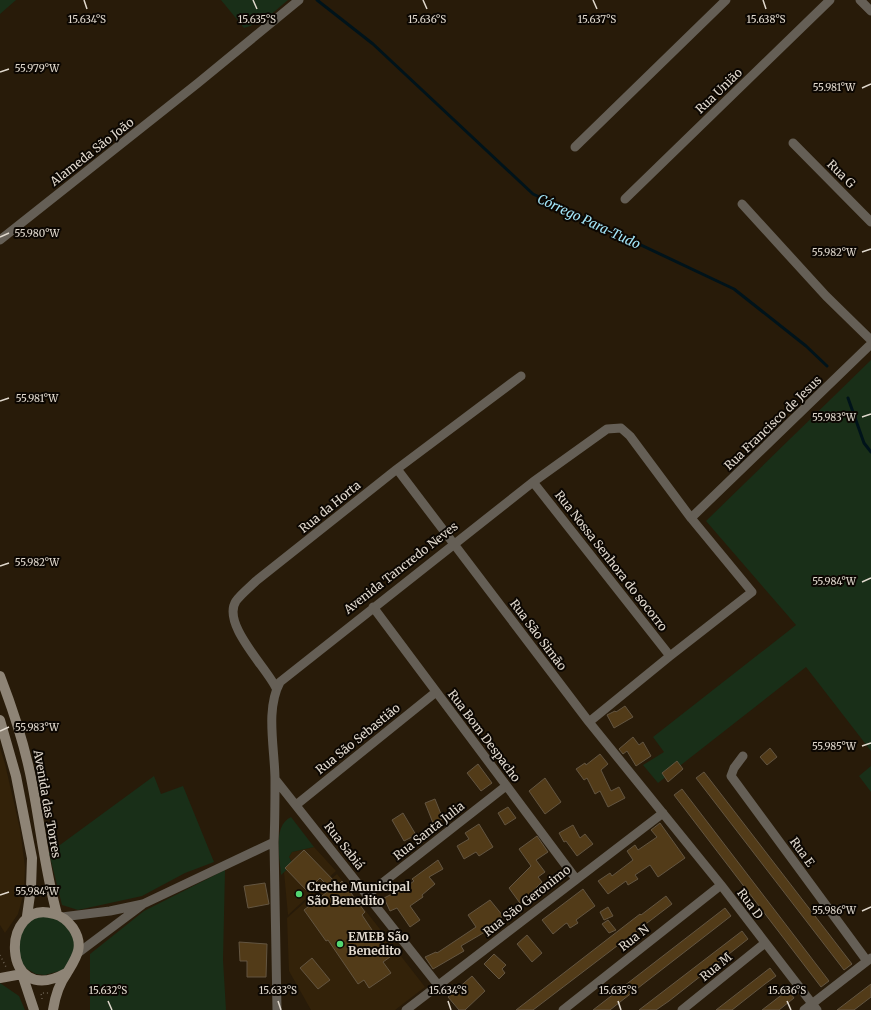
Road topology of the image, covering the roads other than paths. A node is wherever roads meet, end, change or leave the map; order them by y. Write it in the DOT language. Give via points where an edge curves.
graph roads {
  1 [pos="299,0"];
  2 [pos="726,0"];
  3 [pos="830,0"];
  4 [pos="860,0"];
  5 [pos="871,11"];
  6 [pos="793,143"];
  7 [pos="575,147"];
  8 [pos="625,199"];
  9 [pos="742,204"];
  10 [pos="871,222"];
  11 [pos="0,240"];
  12 [pos="871,340"];
  13 [pos="871,344"];
  14 [pos="521,376"];
  15 [pos="397,469"];
  16 [pos="532,482"];
  17 [pos="691,518"];
  18 [pos="454,544"];
  19 [pos="373,607"];
  20 [pos="670,656"];
  21 [pos="0,676"];
  22 [pos="276,688"];
  23 [pos="436,692"];
  24 [pos="0,720"];
  25 [pos="589,722"];
  26 [pos="743,756"];
  27 [pos="275,779"];
  28 [pos="506,786"];
  29 [pos="296,805"];
  30 [pos="663,813"];
  31 [pos="274,842"];
  32 [pos="576,879"];
  33 [pos="721,885"];
  34 [pos="367,895"];
  35 [pos="143,904"];
  36 [pos="27,916"];
  37 [pos="59,916"];
  38 [pos="765,943"];
  39 [pos="78,952"];
  40 [pos="869,960"];
  41 [pos="66,973"];
  42 [pos="22,974"];
  43 [pos="0,978"];
  44 [pos="438,985"];
  45 [pos="814,1007"];
  46 [pos="34,1010"];
  47 [pos="53,1010"];
  48 [pos="277,1010"];
  49 [pos="406,1010"];
  50 [pos="563,1010"];
  51 [pos="682,1010"];
  52 [pos="804,1010"];
  1 -- 11 [label="street, Alameda São João"];
  2 -- 7 [label="street"];
  3 -- 8 [label="street, Rua União"];
  4 -- 5 [label="street"];
  6 -- 10 [label="street, Rua G"];
  9 -- 12 [label="street" via="826,296"];
  13 -- 17 [label="street, Rua Francisco de Jesus"];
  14 -- 15 [label="street, Rua da Horta"];
  15 -- 18 [label="street, Rua São Simão"];
  15 -- 22 [label="street, Rua da Horta" via="256,581 236,602 233,617 239,632"];
  16 -- 17 [label="street, Avenida Tancredo Neves" via="607,429 621,428 630,436"];
  16 -- 18 [label="street, Avenida Tancredo Neves"];
  16 -- 20 [label="street, Rua Nossa Senhora do socorro"];
  17 -- 20 [label="street, Avenida Tancredo Neves" via="752,592"];
  18 -- 19 [label="street, Avenida Tancredo Neves"];
  18 -- 25 [label="street, Rua São Simão"];
  19 -- 22 [label="street, Avenida Tancredo Neves" via="293,669"];
  19 -- 23 [label="street, Rua Bom Despacho"];
  20 -- 25 [label="street"];
  21 -- 37 [label="main road, Avenida das Torres" via="18,727 30,773 46,869"];
  22 -- 27 [label="street" via="272,720"];
  23 -- 28 [label="street, Rua Bom Despacho"];
  23 -- 29 [label="street, Rua São Sebastião"];
  24 -- 36 [label="main road, Avenida das Torres" via="16,776 32,858"];
  25 -- 30 [label="street, Rua São Simão"];
  26 -- 40 [label="street, Rua E" via="734,768 732,776"];
  27 -- 29 [label="street, Rua Sabiá"];
  27 -- 31 [label="street"];
  28 -- 32 [label="street, Rua Bom Despacho"];
  28 -- 34 [label="street, Rua Santa Julia"];
  29 -- 34 [label="street, Rua Sabiá"];
  30 -- 32 [label="street, Rua São Geronimo"];
  30 -- 33 [label="street, Rua D"];
  31 -- 35 [label="street"];
  31 -- 48 [label="street"];
  32 -- 44 [label="street, Rua São Geronimo"];
  33 -- 38 [label="street, Rua D"];
  33 -- 50 [label="street, Rua N"];
  34 -- 44 [label="street, Rua Sabiá"];
  35 -- 37 [label="street" via="110,911"];
  35 -- 39 [label="street"];
  36 -- 37 [label="main road" via="42,912"];
  36 -- 42 [label="main road" via="19,921 8,939 11,957"];
  37 -- 39 [label="main road, Avenida das Torres" via="70,923 75,932"];
  38 -- 45 [label="street, Rua D"];
  38 -- 51 [label="street, Rua M"];
  39 -- 41 [label="main road" via="74,964"];
  40 -- 45 [label="street"];
  41 -- 42 [label="main road" via="56,979 44,981 33,980"];
  41 -- 47 [label="main road" via="55,997"];
  42 -- 43 [label="main road"];
  42 -- 46 [label="main road"];
  44 -- 49 [label="street, Rua São Geronimo"];
  45 -- 52 [label="street"];
}
